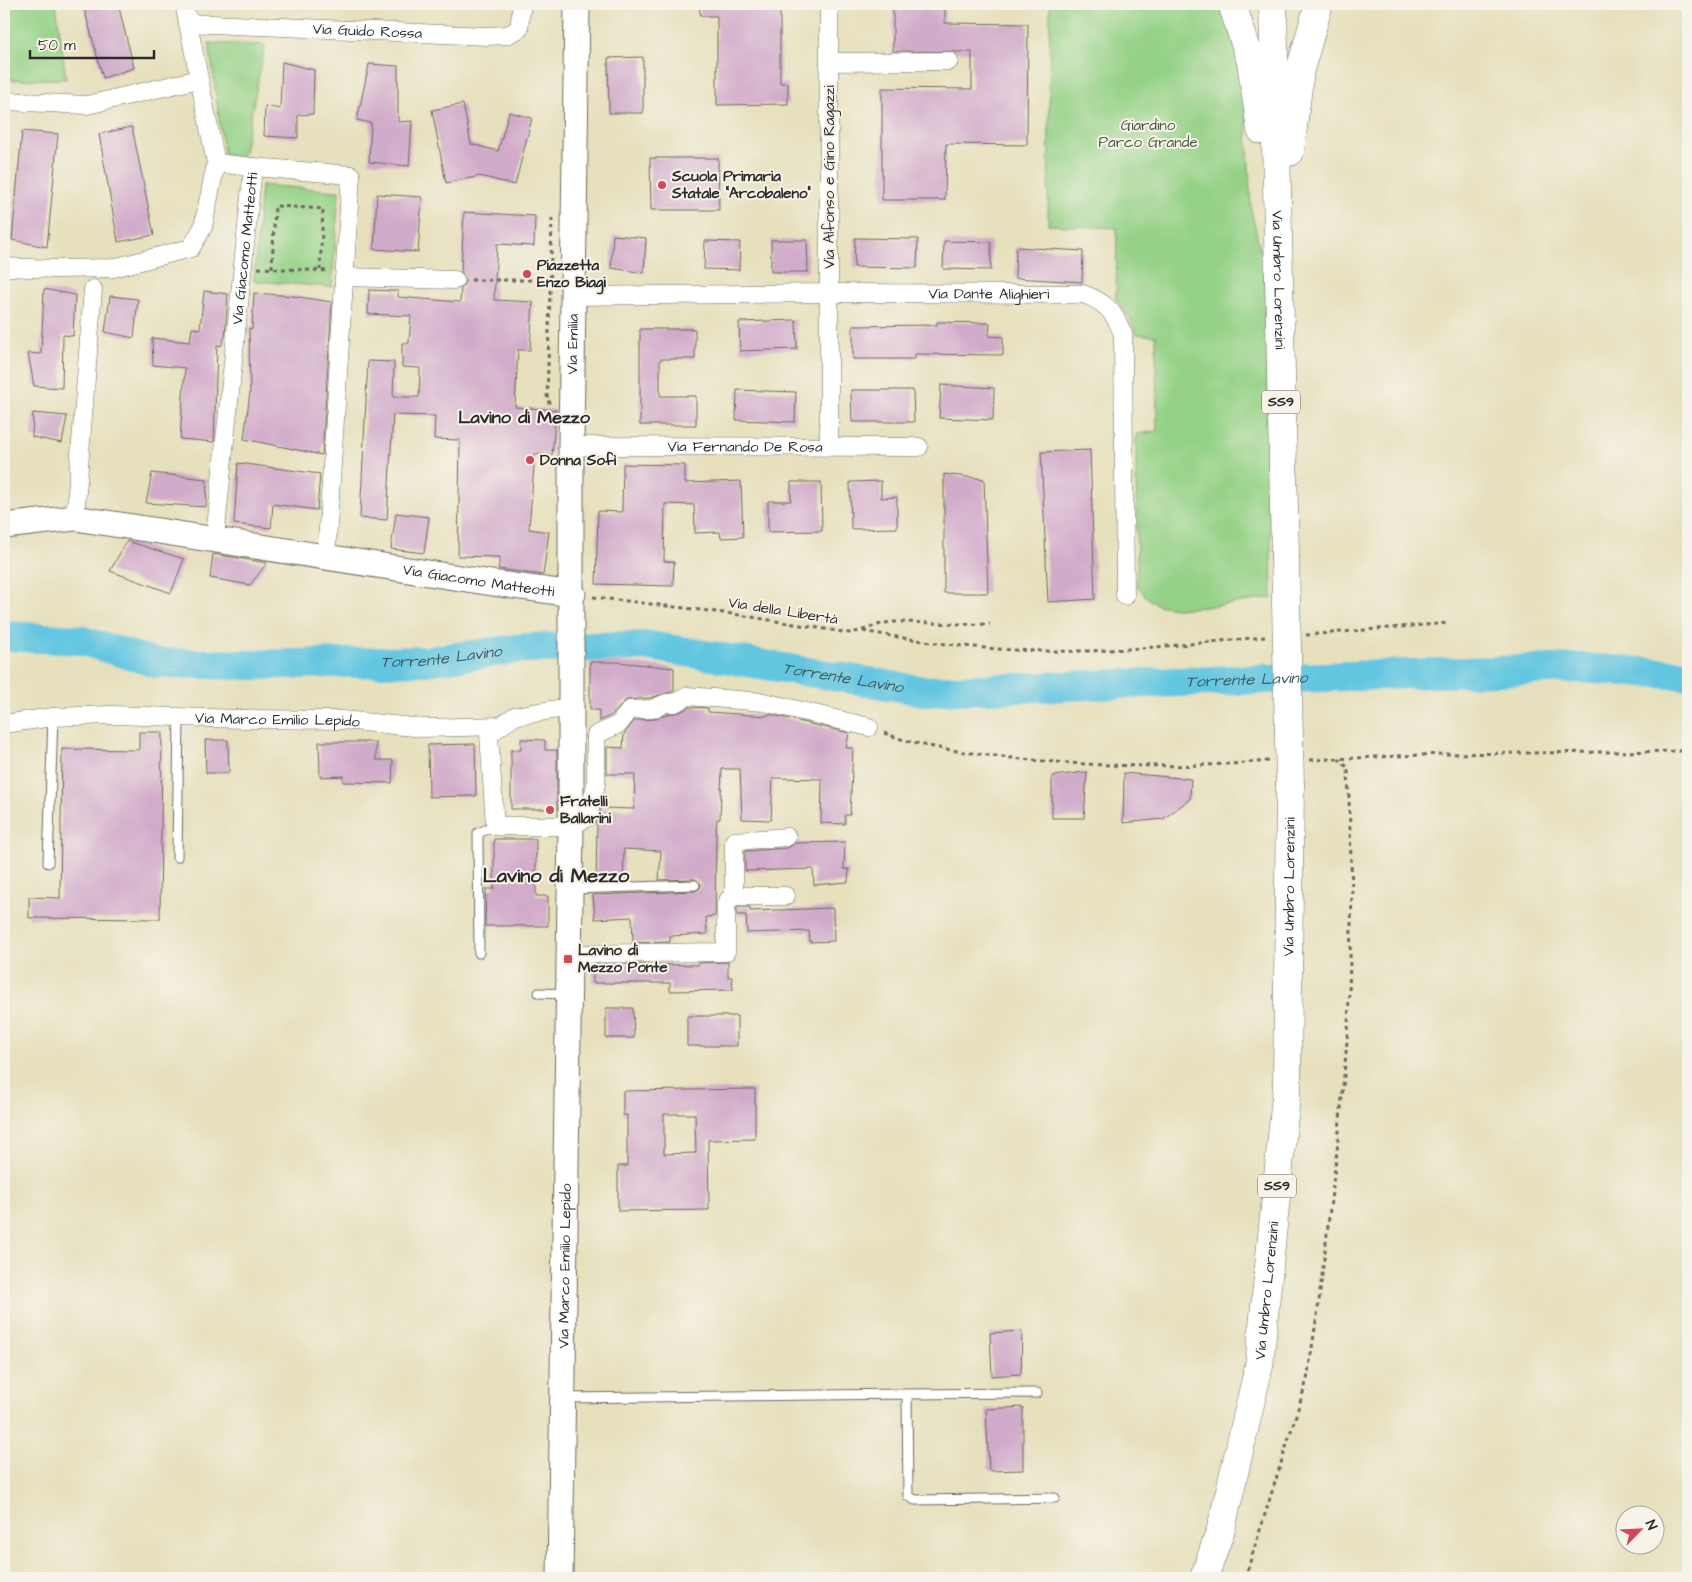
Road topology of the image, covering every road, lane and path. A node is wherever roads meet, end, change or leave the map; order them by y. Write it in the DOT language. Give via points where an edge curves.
graph roads {
  1 [pos="184,4"];
  2 [pos="522,4"];
  3 [pos="576,4"];
  4 [pos="829,4"];
  5 [pos="1232,4"];
  6 [pos="1273,4"];
  7 [pos="1319,4"];
  8 [pos="188,23"];
  9 [pos="949,61"];
  10 [pos="829,62"];
  11 [pos="199,79"];
  12 [pos="4,100"];
  13 [pos="216,163"];
  14 [pos="253,167"];
  15 [pos="1278,248"];
  16 [pos="4,267"];
  17 [pos="243,267"];
  18 [pos="272,268"];
  19 [pos="320,270"];
  20 [pos="345,274"];
  21 [pos="455,280"];
  22 [pos="573,288"];
  23 [pos="93,289"];
  24 [pos="829,292"];
  25 [pos="829,445"];
  26 [pos="571,446"];
  27 [pos="919,447"];
  28 [pos="75,518"];
  29 [pos="4,526"];
  30 [pos="215,538"];
  31 [pos="326,557"];
  32 [pos="1125,596"];
  33 [pos="573,600"];
  34 [pos="1448,622"];
  35 [pos="990,624"];
  36 [pos="863,631"];
  37 [pos="1301,635"];
  38 [pos="1274,636"];
  39 [pos="570,707"];
  40 [pos="179,717"];
  41 [pos="53,718"];
  42 [pos="4,724"];
  43 [pos="500,726"];
  44 [pos="869,727"];
  45 [pos="1340,759"];
  46 [pos="495,826"];
  47 [pos="571,826"];
  48 [pos="787,837"];
  49 [pos="177,857"];
  50 [pos="48,863"];
  51 [pos="696,886"];
  52 [pos="570,889"];
  53 [pos="734,896"];
  54 [pos="786,896"];
  55 [pos="479,953"];
  56 [pos="568,954"];
  57 [pos="540,993"];
  58 [pos="568,995"];
  59 [pos="1037,1393"];
  60 [pos="907,1394"];
  61 [pos="562,1398"];
  62 [pos="1055,1498"];
  63 [pos="560,1578"];
  64 [pos="1204,1578"];
  65 [pos="1245,1578"];
  1 -- 8 [label="street"];
  2 -- 8 [label="street, Via Guido Rossa" via="519,29 507,35"];
  3 -- 22 [label="main road, Via Emilia"];
  4 -- 10 [label="street, Via Alfonso e Gino Ragazzi"];
  5 -- 15 [label="main road" via="1251,62"];
  6 -- 15 [label="main road, Via Umbro Lorenzini / SS9"];
  7 -- 15 [label="main road" via="1300,70"];
  8 -- 11 [label="street"];
  9 -- 10 [label="street"];
  10 -- 24 [label="street, Via Alfonso e Gino Ragazzi"];
  11 -- 12 [label="street" via="87,105"];
  11 -- 13 [label="street"];
  13 -- 14 [label="street"];
  13 -- 16 [label="street" via="204,227 191,248 113,268"];
  14 -- 17 [label="street, Via Giacomo Matteotti"];
  14 -- 20 [label="street, Via Giacomo Matteotti" via="351,175"];
  15 -- 64 [label="main road, Via Umbro Lorenzini / SS9, bridge" via="1290,786 1288,1086 1259,1366 1221,1529"];
  17 -- 18 [label="path"];
  17 -- 30 [label="street, Via Giacomo Matteotti"];
  18 -- 19 [label="path"];
  18 -- 19 [label="path" via="275,206 323,209"];
  19 -- 20 [label="path"];
  20 -- 21 [label="street"];
  20 -- 31 [label="street, Via Giacomo Matteotti"];
  21 -- 22 [label="path"];
  22 -- 24 [label="street, Via Dante Alighieri"];
  22 -- 26 [label="main road, Via Emilia"];
  23 -- 28 [label="street"];
  24 -- 25 [label="street, Via Alfonso e Gino Ragazzi"];
  24 -- 32 [label="street, Via Dante Alighieri" via="1083,294 1099,300 1116,317 1123,334"];
  25 -- 26 [label="street, Via Fernando De Rosa"];
  25 -- 27 [label="street, Via Fernando De Rosa"];
  26 -- 33 [label="main road, Via Emilia"];
  28 -- 29 [label="main road, Via Giacomo Matteotti"];
  28 -- 30 [label="main road, Via Giacomo Matteotti"];
  30 -- 31 [label="main road, Via Giacomo Matteotti"];
  31 -- 33 [label="main road, Via Giacomo Matteotti"];
  33 -- 36 [label="path, Via della Libertà" via="733,614 850,633"];
  33 -- 39 [label="main road, Via Marco Emilio Lepido"];
  34 -- 37 [label="path"];
  35 -- 36 [label="path, Via della Libertà" via="895,622 877,624"];
  36 -- 38 [label="path" via="922,642 1044,652"];
  39 -- 43 [label="street, Via Marco Emilio Lepido" via="515,716"];
  39 -- 47 [label="main road, Via Marco Emilio Lepido"];
  40 -- 41 [label="street, Via Marco Emilio Lepido" via="111,715"];
  40 -- 43 [label="street, Via Marco Emilio Lepido" via="342,720 424,728"];
  40 -- 49 [label="lane"];
  41 -- 42 [label="street, Via Marco Emilio Lepido"];
  41 -- 50 [label="lane"];
  43 -- 46 [label="street" via="489,734"];
  44 -- 47 [label="street" via="764,702 687,696 652,709 630,710 619,724 596,735 596,784 590,812 582,822"];
  45 -- 65 [label="path" via="1348,768 1352,891 1348,1030 1338,1142 1307,1380"];
  46 -- 47 [label="street"];
  46 -- 55 [label="lane" via="478,833"];
  47 -- 52 [label="main road, Via Marco Emilio Lepido"];
  48 -- 53 [label="street" via="734,840"];
  51 -- 52 [label="lane"];
  52 -- 56 [label="main road, Via Marco Emilio Lepido"];
  53 -- 54 [label="street"];
  53 -- 56 [label="street" via="726,904 726,952"];
  56 -- 58 [label="main road, Via Marco Emilio Lepido"];
  57 -- 58 [label="lane"];
  58 -- 61 [label="main road, Via Marco Emilio Lepido"];
  59 -- 60 [label="lane"];
  60 -- 61 [label="lane"];
  60 -- 62 [label="lane" via="908,1496 915,1500"];
  61 -- 63 [label="main road, Via Marco Emilio Lepido"];
}
